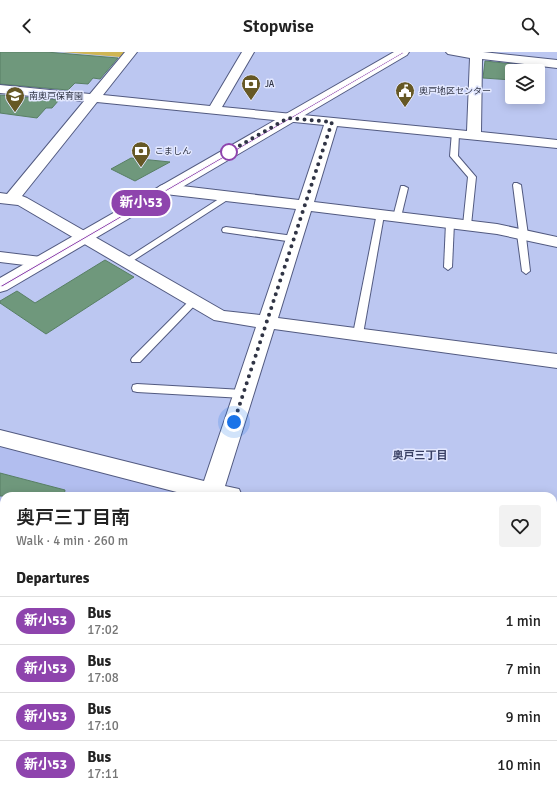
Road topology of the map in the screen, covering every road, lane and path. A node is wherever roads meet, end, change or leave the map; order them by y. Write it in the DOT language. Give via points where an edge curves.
graph roads {
  1 [pos="132,52"];
  2 [pos="248,52"];
  3 [pos="403,52"];
  4 [pos="452,52"];
  5 [pos="476,55"];
  6 [pos="557,64"];
  7 [pos="0,90"];
  8 [pos="94,98"];
  9 [pos="214,110"];
  10 [pos="288,118"];
  11 [pos="332,122"];
  12 [pos="455,134"];
  13 [pos="474,136"];
  14 [pos="557,144"];
  15 [pos="517,185"];
  16 [pos="404,188"];
  17 [pos="165,189"];
  18 [pos="228,197"];
  19 [pos="5,199"];
  20 [pos="305,206"];
  21 [pos="380,216"];
  22 [pos="397,217"];
  23 [pos="450,223"];
  24 [pos="467,225"];
  25 [pos="226,230"];
  26 [pos="522,234"];
  27 [pos="83,237"];
  28 [pos="294,239"];
  29 [pos="557,242"];
  30 [pos="0,256"];
  31 [pos="41,262"];
  32 [pos="125,262"];
  33 [pos="437,262"];
  34 [pos="526,271"];
  35 [pos="0,286"];
  36 [pos="194,301"];
  37 [pos="268,321"];
  38 [pos="358,334"];
  39 [pos="136,360"];
  40 [pos="557,361"];
  41 [pos="137,388"];
  42 [pos="243,394"];
  43 [pos="0,438"];
  44 [pos="210,492"];
  45 [pos="218,492"];
  1 -- 8 [label="street"];
  2 -- 9 [label="street"];
  3 -- 10 [label="street"];
  4 -- 5 [label="street"];
  5 -- 6 [label="street"];
  5 -- 13 [label="street"];
  7 -- 8 [label="street"];
  8 -- 9 [label="street"];
  8 -- 19 [label="street"];
  9 -- 10 [label="street"];
  10 -- 11 [label="street"];
  10 -- 17 [label="street"];
  11 -- 12 [label="street"];
  11 -- 20 [label="street"];
  12 -- 13 [label="street"];
  12 -- 24 [label="lane" via="454,156 472,177"];
  13 -- 14 [label="street"];
  15 -- 26 [label="lane"];
  16 -- 22 [label="lane"];
  17 -- 18 [label="street"];
  17 -- 27 [label="street"];
  18 -- 20 [label="street"];
  18 -- 32 [label="lane"];
  19 -- 27 [label="street" via="22,201"];
  20 -- 21 [label="street"];
  20 -- 28 [label="street"];
  21 -- 22 [label="street"];
  21 -- 38 [label="lane"];
  22 -- 23 [label="street"];
  23 -- 24 [label="street"];
  23 -- 33 [label="lane" via="449,265"];
  24 -- 26 [label="street"];
  25 -- 28 [label="lane"];
  26 -- 29 [label="street"];
  26 -- 34 [label="lane"];
  27 -- 31 [label="street"];
  27 -- 32 [label="street"];
  28 -- 37 [label="street"];
  30 -- 31 [label="street"];
  31 -- 35 [label="street"];
  32 -- 36 [label="street"];
  36 -- 37 [label="street" via="220,316"];
  36 -- 39 [label="lane"];
  37 -- 38 [label="street"];
  37 -- 42 [label="street"];
  38 -- 40 [label="street"];
  41 -- 42 [label="lane"];
  42 -- 45 [label="street"];
  43 -- 44 [label="street"];
}
